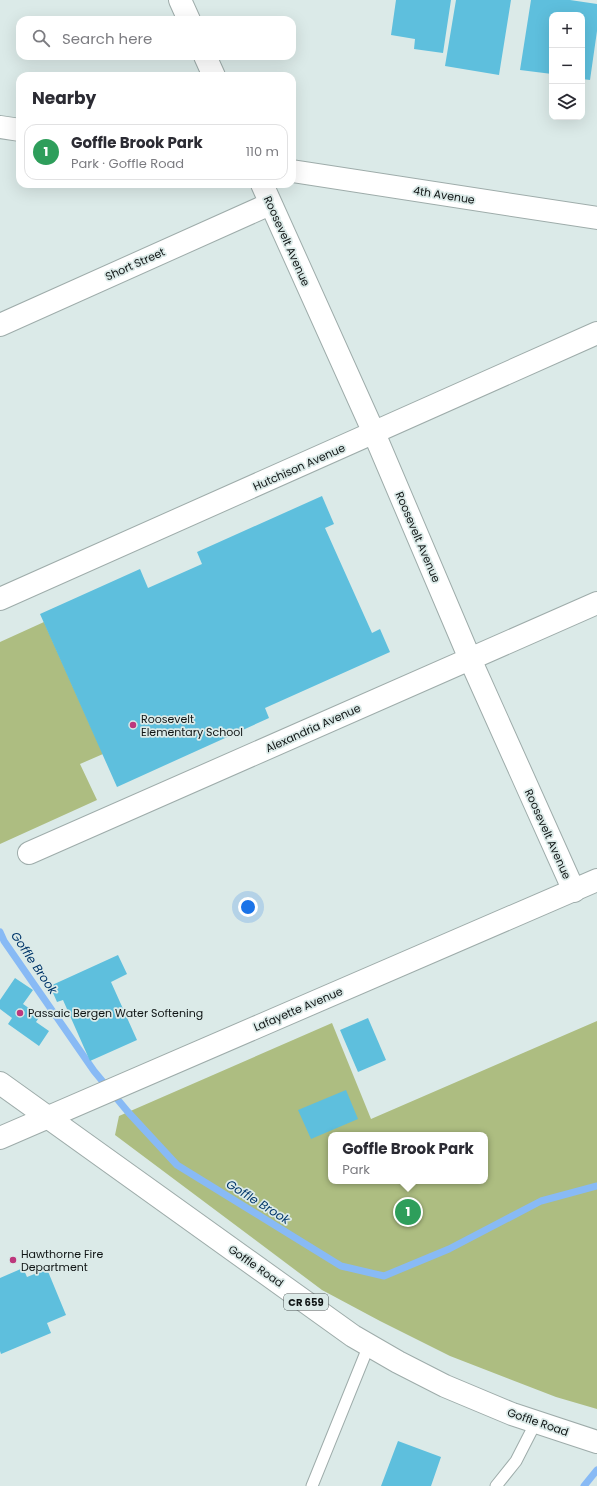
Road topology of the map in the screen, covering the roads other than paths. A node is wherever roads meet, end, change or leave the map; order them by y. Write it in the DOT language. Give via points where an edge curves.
graph roads {
  1 [pos="180,0"];
  2 [pos="187,16"];
  3 [pos="207,60"];
  4 [pos="212,72"];
  5 [pos="0,127"];
  6 [pos="16,129"];
  7 [pos="296,172"];
  8 [pos="264,188"];
  9 [pos="270,204"];
  10 [pos="597,218"];
  11 [pos="0,325"];
  12 [pos="597,333"];
  13 [pos="374,434"];
  14 [pos="0,599"];
  15 [pos="597,603"];
  16 [pos="470,659"];
  17 [pos="29,853"];
  18 [pos="597,880"];
  19 [pos="574,891"];
  20 [pos="0,1083"];
  21 [pos="47,1118"];
  22 [pos="0,1138"];
  23 [pos="369,1345"];
  24 [pos="536,1422"];
  25 [pos="594,1441"];
  26 [pos="312,1486"];
  27 [pos="496,1486"];
  1 -- 2 [label="street"];
  3 -- 4 [label="street"];
  5 -- 6 [label="street"];
  7 -- 10 [label="street, 4th Avenue"];
  8 -- 9 [label="street, Roosevelt Avenue"];
  9 -- 11 [label="street, Short Street"];
  9 -- 13 [label="street, Roosevelt Avenue"];
  12 -- 13 [label="street, Hutchison Avenue"];
  13 -- 14 [label="street, Hutchison Avenue"];
  13 -- 16 [label="street, Roosevelt Avenue"];
  15 -- 16 [label="street, Alexandria Avenue"];
  16 -- 17 [label="street, Alexandria Avenue"];
  16 -- 19 [label="street, Roosevelt Avenue"];
  18 -- 19 [label="street, Lafayette Avenue"];
  19 -- 21 [label="street, Lafayette Avenue"];
  20 -- 21 [label="street, Goffle Road / CR 659"];
  21 -- 22 [label="street, Lafayette Avenue"];
  21 -- 23 [label="street, Goffle Road / CR 659"];
  23 -- 24 [label="street, Goffle Road / CR 659" via="446,1386"];
  23 -- 26 [label="lane"];
  24 -- 25 [label="street, Goffle Road / CR 659"];
  24 -- 27 [label="lane" via="516,1461"];
}
